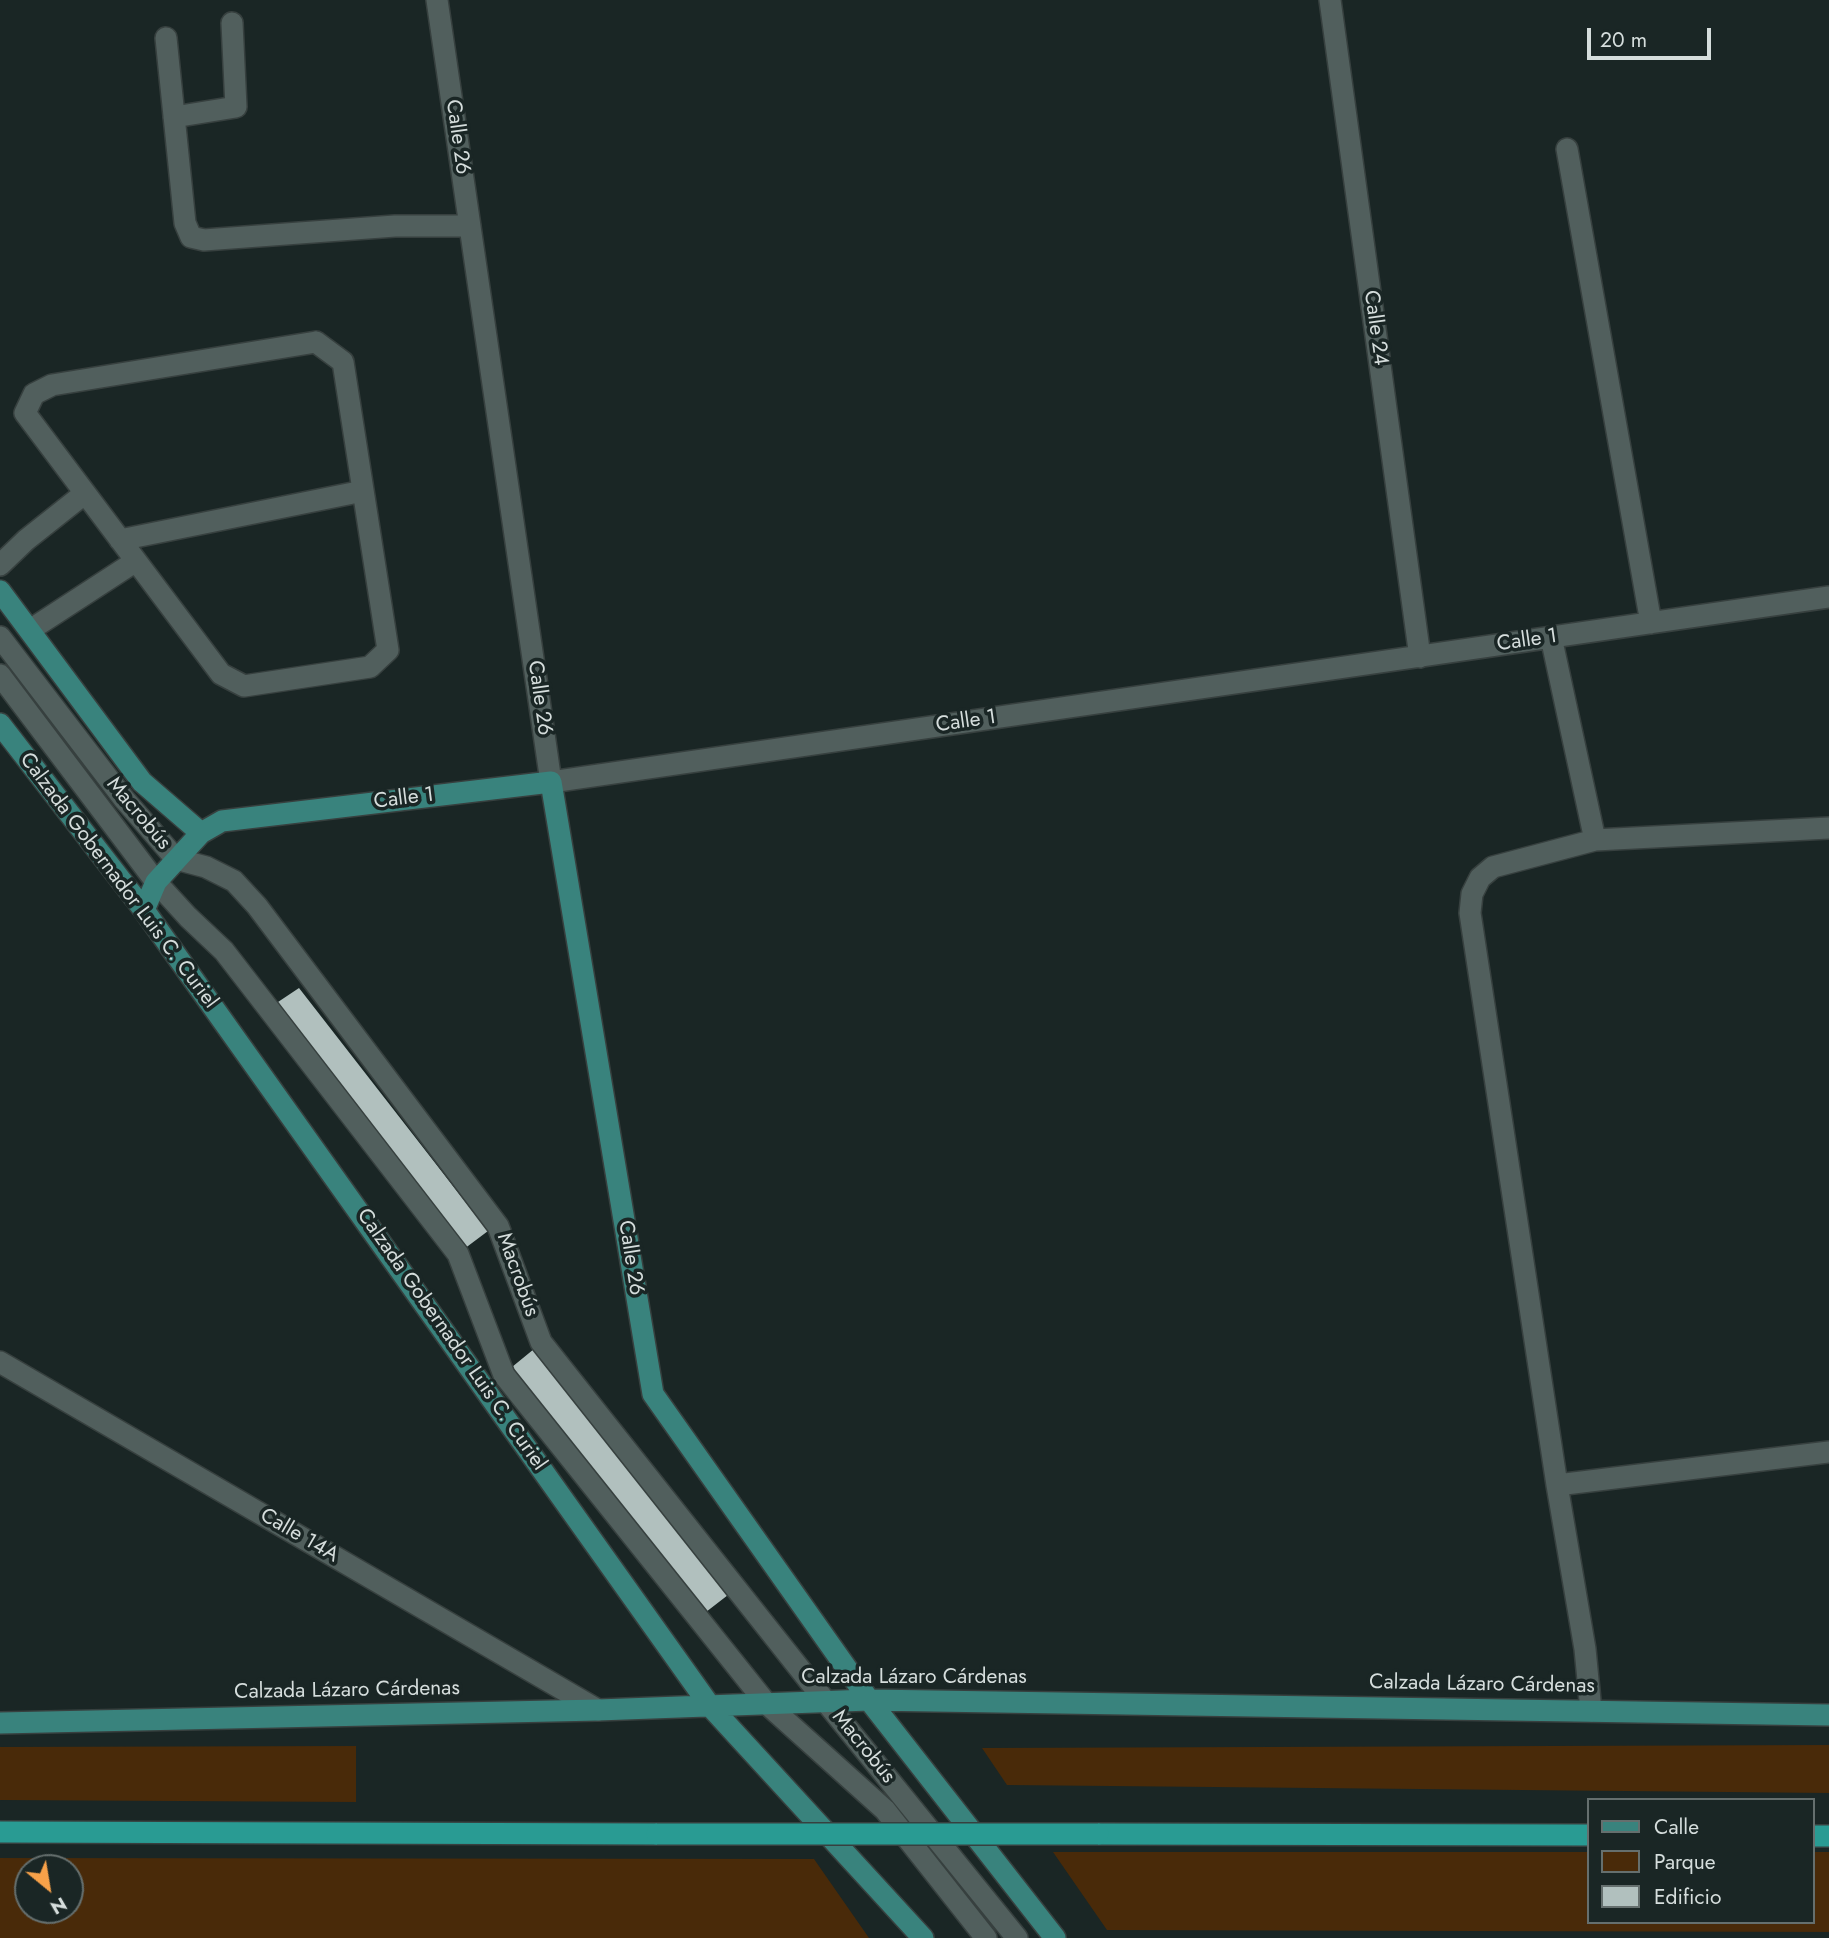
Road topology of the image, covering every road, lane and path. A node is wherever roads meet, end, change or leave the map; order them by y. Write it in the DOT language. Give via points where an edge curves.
graph roads {
  1 [pos="437,0"];
  2 [pos="1330,0"];
  3 [pos="232,23"];
  4 [pos="166,38"];
  5 [pos="174,117"];
  6 [pos="1567,149"];
  7 [pos="470,226"];
  8 [pos="363,491"];
  9 [pos="84,494"];
  10 [pos="120,540"];
  11 [pos="135,561"];
  12 [pos="0,565"];
  13 [pos="0,591"];
  14 [pos="1829,597"];
  15 [pos="1651,623"];
  16 [pos="30,630"];
  17 [pos="0,637"];
  18 [pos="1551,637"];
  19 [pos="1420,657"];
  20 [pos="0,675"];
  21 [pos="0,724"];
  22 [pos="551,782"];
  23 [pos="1829,828"];
  24 [pos="201,833"];
  25 [pos="1594,840"];
  26 [pos="176,859"];
  27 [pos="156,882"];
  28 [pos="144,910"];
  29 [pos="0,1362"];
  30 [pos="1829,1452"];
  31 [pos="1557,1485"];
  32 [pos="869,1700"];
  33 [pos="826,1702"];
  34 [pos="766,1703"];
  35 [pos="710,1706"];
  36 [pos="598,1710"];
  37 [pos="1591,1711"];
  38 [pos="1829,1714"];
  39 [pos="0,1723"];
  40 [pos="0,1832"];
  41 [pos="1588,1835"];
  42 [pos="923,1938"];
  43 [pos="986,1938"];
  44 [pos="1017,1938"];
  45 [pos="1055,1938"];
  1 -- 7 [label="street, Calle 26"];
  2 -- 19 [label="street, Calle 24"];
  3 -- 5 [label="street" via="236,107"];
  4 -- 5 [label="street"];
  5 -- 7 [label="street" via="185,223 191,237"];
  6 -- 15 [label="street"];
  7 -- 22 [label="street, Calle 26"];
  8 -- 9 [label="street" via="343,362 316,342 52,385 34,394 25,412"];
  8 -- 10 [label="street"];
  8 -- 11 [label="street" via="388,650 370,667 244,686 221,674"];
  9 -- 10 [label="street"];
  9 -- 12 [label="street"];
  10 -- 11 [label="street"];
  11 -- 16 [label="street"];
  13 -- 16 [label="main road"];
  14 -- 15 [label="street, Calle 1"];
  15 -- 18 [label="street, Calle 1"];
  16 -- 24 [label="main road" via="142,782"];
  17 -- 26 [label="street, Macrobús"];
  18 -- 19 [label="street, Calle 1"];
  18 -- 25 [label="street"];
  19 -- 22 [label="street, Calle 1"];
  20 -- 27 [label="street, Macrobús"];
  21 -- 28 [label="main road, Calzada Gobernador Luis C. Curiel"];
  22 -- 24 [label="main road, Calle 1" via="222,821"];
  22 -- 32 [label="main road, Calle 26" via="653,1394"];
  23 -- 25 [label="street"];
  24 -- 26 [label="main road, Calle 1"];
  25 -- 31 [label="street" via="1493,867 1480,878 1470,913"];
  26 -- 27 [label="main road, Calle 1"];
  26 -- 33 [label="street, Macrobús" via="234,881 257,906 498,1226 541,1342"];
  27 -- 28 [label="main road, Calle 1"];
  27 -- 34 [label="street, Macrobús" via="224,951 457,1254 504,1375"];
  28 -- 35 [label="main road, Calzada Gobernador Luis C. Curiel"];
  29 -- 36 [label="street, Calle 14A"];
  30 -- 31 [label="street"];
  31 -- 37 [label="street" via="1586,1649"];
  32 -- 33 [label="main road, Calzada Lázaro Cárdenas"];
  32 -- 37 [label="main road, Calzada Lázaro Cárdenas"];
  32 -- 45 [label="main road"];
  33 -- 34 [label="main road, Calzada Lázaro Cárdenas"];
  33 -- 44 [label="street, Macrobús"];
  34 -- 35 [label="main road, Calzada Lázaro Cárdenas"];
  34 -- 43 [label="street, Macrobús" via="885,1810"];
  35 -- 36 [label="main road, Calzada Lázaro Cárdenas"];
  35 -- 42 [label="main road, Calzada Gobernador Luis C. Curiel"];
  36 -- 39 [label="main road, Calzada Lázaro Cárdenas"];
  37 -- 38 [label="main road, Calzada Lázaro Cárdenas"];
  40 -- 41 [label="highway, bridge"];
}
